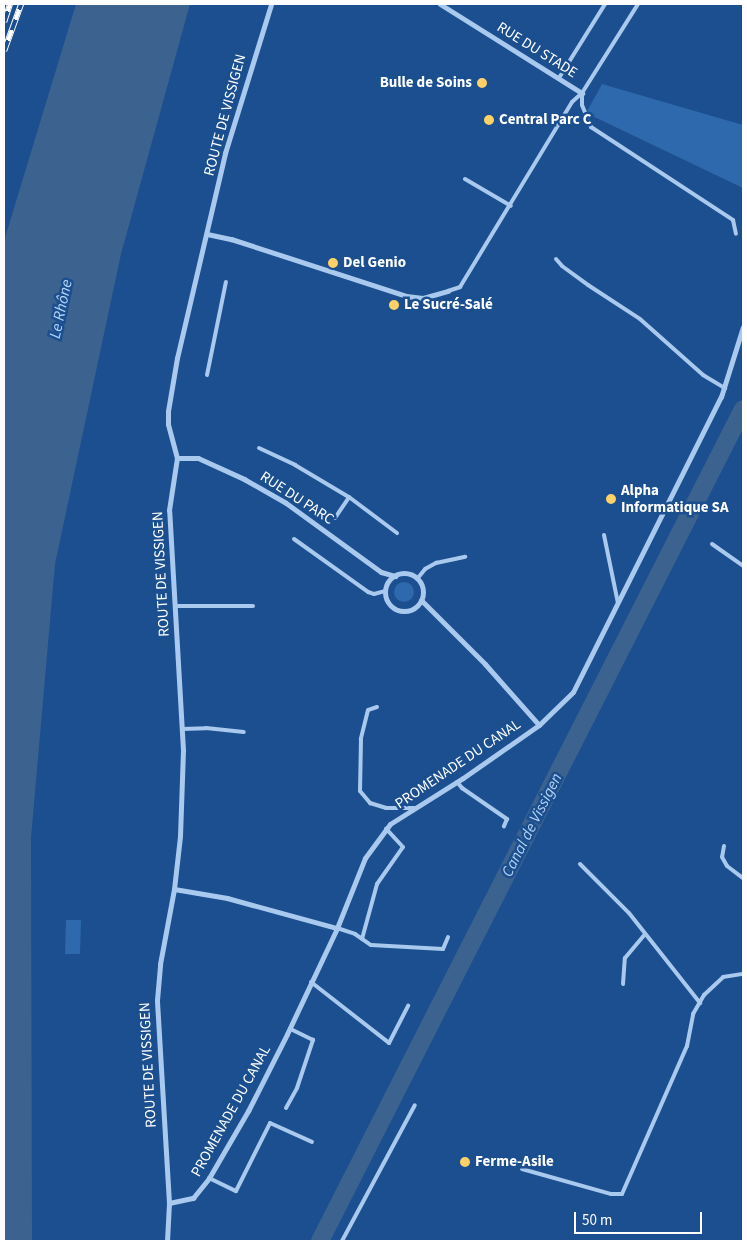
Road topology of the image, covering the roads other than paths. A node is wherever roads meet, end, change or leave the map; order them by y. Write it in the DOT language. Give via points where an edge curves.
graph roads {
  1 [pos="270,4"];
  2 [pos="440,4"];
  3 [pos="605,4"];
  4 [pos="638,4"];
  5 [pos="558,78"];
  6 [pos="582,93"];
  7 [pos="465,179"];
  8 [pos="511,206"];
  9 [pos="207,234"];
  10 [pos="736,234"];
  11 [pos="556,259"];
  12 [pos="226,282"];
  13 [pos="448,291"];
  14 [pos="743,327"];
  15 [pos="207,375"];
  16 [pos="725,388"];
  17 [pos="259,448"];
  18 [pos="178,458"];
  19 [pos="349,497"];
  20 [pos="335,518"];
  21 [pos="397,533"];
  22 [pos="604,535"];
  23 [pos="294,539"];
  24 [pos="712,544"];
  25 [pos="465,557"];
  26 [pos="743,566"];
  27 [pos="395,576"];
  28 [pos="417,579"];
  29 [pos="385,591"];
  30 [pos="421,600"];
  31 [pos="618,603"];
  32 [pos="175,606"];
  33 [pos="253,606"];
  34 [pos="377,707"];
  35 [pos="539,725"];
  36 [pos="182,729"];
  37 [pos="244,732"];
  38 [pos="457,782"];
  39 [pos="414,808"];
  40 [pos="504,826"];
  41 [pos="386,829"];
  42 [pos="724,846"];
  43 [pos="580,864"];
  44 [pos="743,878"];
  45 [pos="174,889"];
  46 [pos="337,928"];
  47 [pos="645,934"];
  48 [pos="448,937"];
  49 [pos="362,939"];
  50 [pos="743,974"];
  51 [pos="311,982"];
  52 [pos="623,984"];
  53 [pos="700,1003"];
  54 [pos="408,1006"];
  55 [pos="290,1029"];
  56 [pos="415,1105"];
  57 [pos="286,1108"];
  58 [pos="312,1142"];
  59 [pos="522,1169"];
  60 [pos="208,1178"];
  61 [pos="169,1203"];
  62 [pos="167,1241"];
  63 [pos="342,1241"];
  1 -- 9 [label="street, ROUTE DE VISSIGEN" via="235,118"];
  2 -- 5 [label="street, RUE DU STADE"];
  3 -- 5 [label="lane"];
  4 -- 6 [label="lane, RUE DU STADE"];
  5 -- 6 [label="street, RUE DU STADE"];
  6 -- 8 [label="lane" via="572,102"];
  6 -- 10 [label="lane" via="582,105 591,127 733,220"];
  7 -- 8 [label="lane"];
  8 -- 13 [label="lane" via="460,287"];
  9 -- 13 [label="street" via="406,296 423,298"];
  9 -- 18 [label="street, ROUTE DE VISSIGEN" via="178,350 169,402 168,424"];
  11 -- 16 [label="lane" via="588,286 640,319 703,375"];
  12 -- 15 [label="lane"];
  14 -- 16 [label="street, PROMENADE DU CANAL"];
  16 -- 31 [label="street, PROMENADE DU CANAL"];
  17 -- 19 [label="lane"];
  18 -- 27 [label="street, RUE DU PARC" via="198,458 244,479 286,503 381,572"];
  18 -- 32 [label="street, ROUTE DE VISSIGEN" via="169,510"];
  19 -- 20 [label="lane"];
  19 -- 21 [label="lane"];
  22 -- 31 [label="lane"];
  23 -- 29 [label="lane" via="368,592"];
  24 -- 26 [label="lane"];
  25 -- 28 [label="lane" via="436,563 424,569"];
  27 -- 28 [label="street, RUE DU PARC" via="407,574"];
  27 -- 29 [label="street"];
  28 -- 30 [label="street" via="423,589"];
  29 -- 30 [label="street" via="389,604 400,611 412,610"];
  30 -- 35 [label="street" via="485,664"];
  31 -- 35 [label="street, PROMENADE DU CANAL" via="573,692"];
  32 -- 33 [label="lane"];
  32 -- 36 [label="street, ROUTE DE VISSIGEN"];
  34 -- 39 [label="lane" via="368,710 361,738 360,791 370,802 386,808"];
  35 -- 38 [label="street, PROMENADE DU CANAL"];
  36 -- 37 [label="lane"];
  36 -- 45 [label="street, ROUTE DE VISSIGEN" via="181,819"];
  38 -- 39 [label="street, PROMENADE DU CANAL"];
  38 -- 40 [label="lane" via="508,819"];
  39 -- 41 [label="street, PROMENADE DU CANAL"];
  41 -- 46 [label="street, PROMENADE DU CANAL" via="365,858"];
  41 -- 49 [label="lane" via="403,847 377,884"];
  42 -- 44 [label="lane" via="722,857 727,866"];
  43 -- 47 [label="lane" via="629,913"];
  45 -- 46 [label="street" via="227,898"];
  45 -- 61 [label="street, ROUTE DE VISSIGEN" via="157,1000"];
  46 -- 49 [label="lane"];
  46 -- 51 [label="street, PROMENADE DU CANAL"];
  47 -- 52 [label="lane" via="625,958"];
  47 -- 53 [label="lane"];
  48 -- 49 [label="lane" via="443,949 371,945"];
  50 -- 53 [label="lane" via="723,976"];
  51 -- 54 [label="lane" via="389,1043"];
  51 -- 55 [label="street, PROMENADE DU CANAL"];
  53 -- 59 [label="lane" via="693,1014 686,1046 622,1194 611,1194"];
  55 -- 57 [label="lane" via="313,1040"];
  55 -- 60 [label="street, PROMENADE DU CANAL" via="248,1111"];
  56 -- 63 [label="lane"];
  58 -- 60 [label="lane" via="270,1123 236,1191"];
  60 -- 61 [label="street, PROMENADE DU CANAL" via="193,1198"];
  61 -- 62 [label="street, ROUTE DE VISSIGEN"];
}
